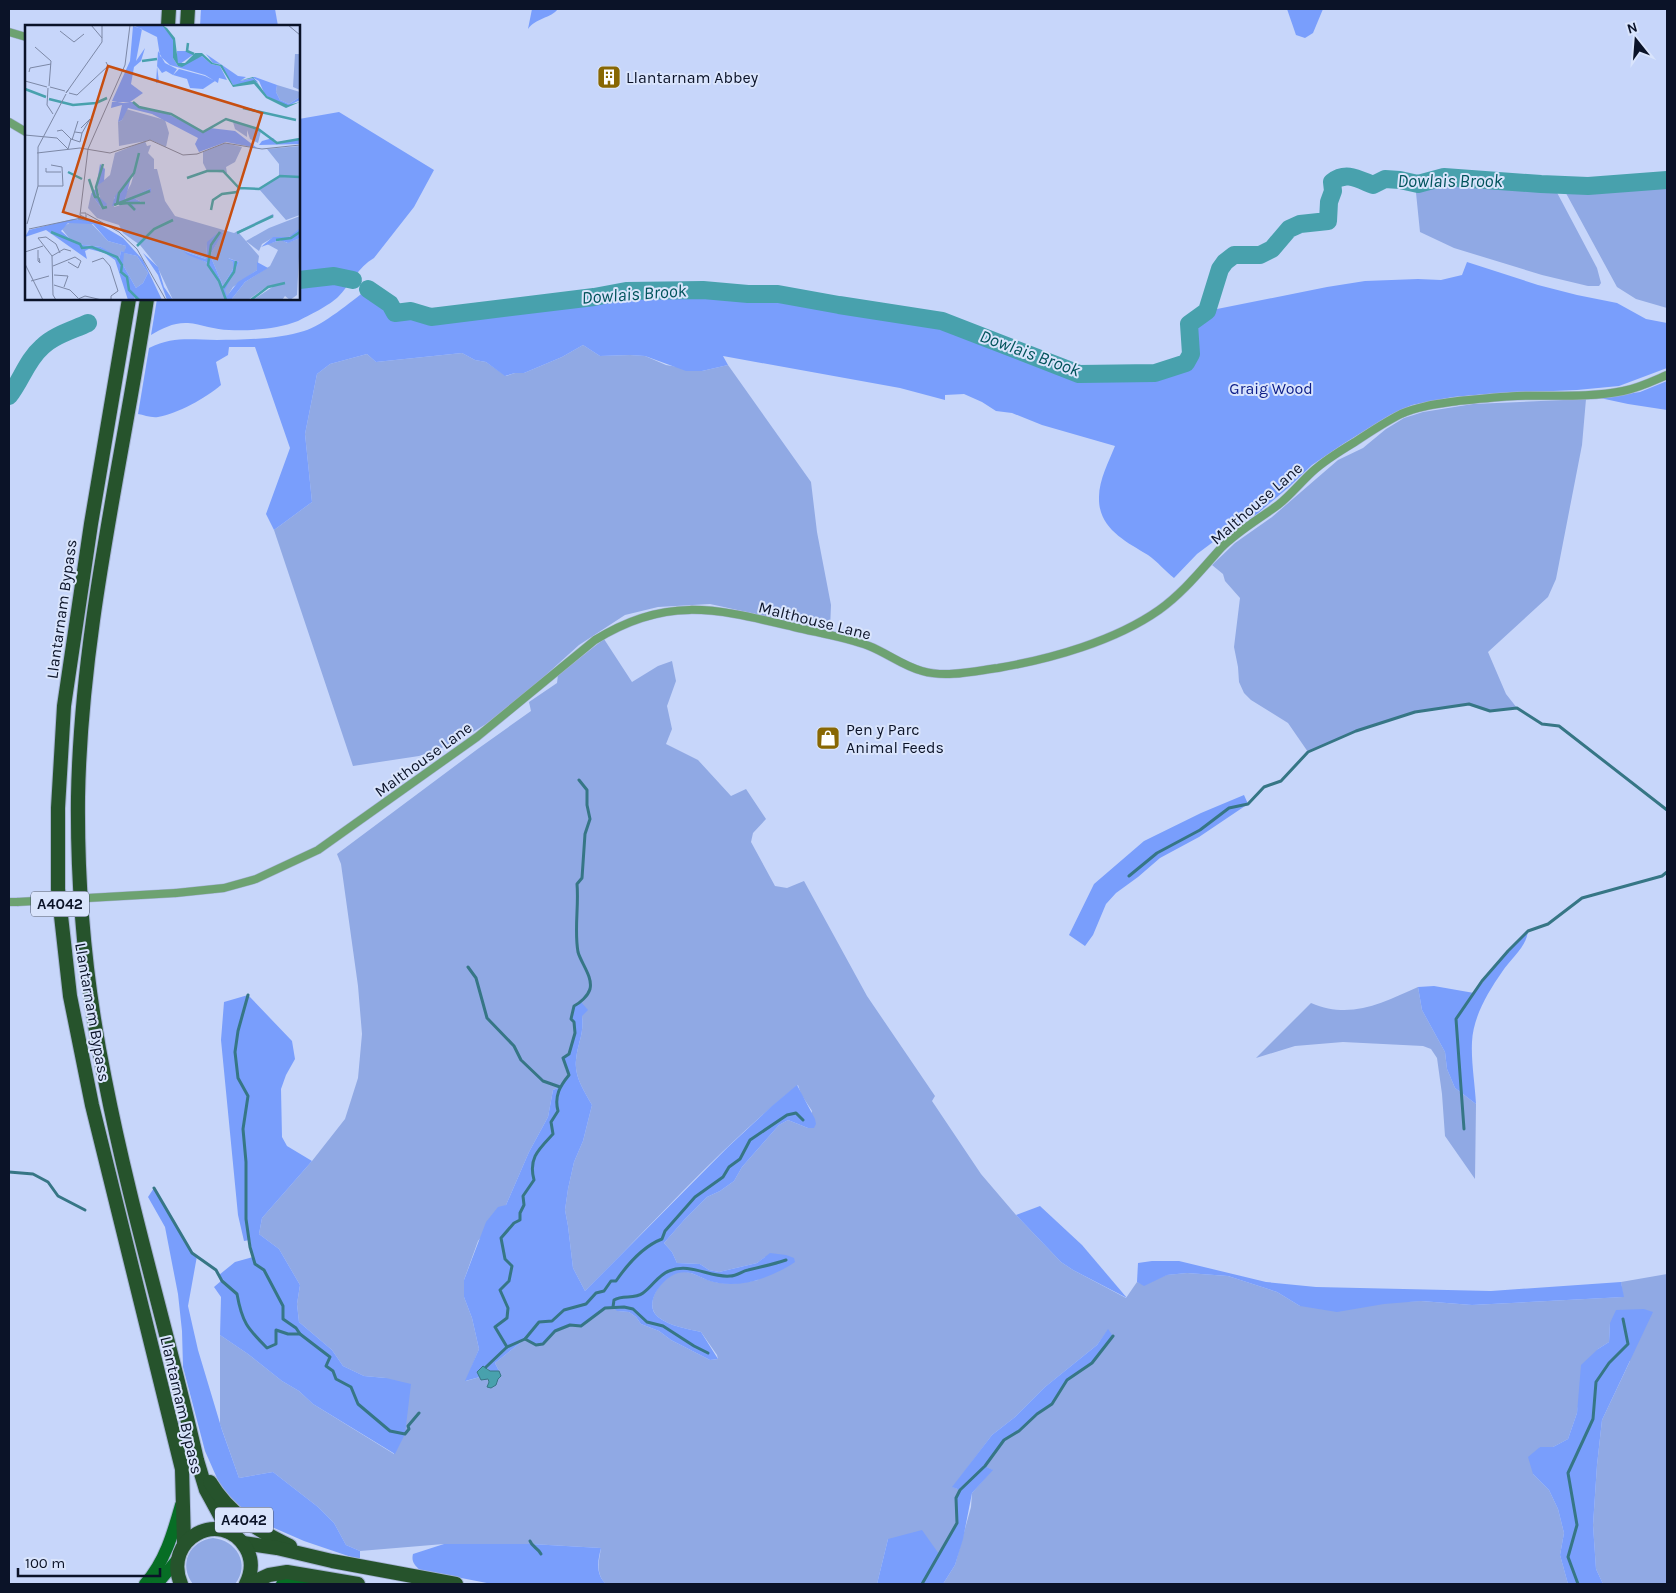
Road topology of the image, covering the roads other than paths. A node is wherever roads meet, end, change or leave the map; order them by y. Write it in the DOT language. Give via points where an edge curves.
graph roads {
  1 [pos="169,9"];
  2 [pos="188,9"];
  3 [pos="168,25"];
  4 [pos="186,25"];
  5 [pos="9,32"];
  6 [pos="25,37"];
  7 [pos="9,122"];
  8 [pos="25,131"];
  9 [pos="129,300"];
  10 [pos="147,300"];
  11 [pos="1667,375"];
  12 [pos="13,902"];
  13 [pos="197,1460"];
  14 [pos="183,1501"];
  15 [pos="229,1532"];
  16 [pos="243,1543"];
  17 [pos="184,1544"];
  18 [pos="313,1557"];
  19 [pos="177,1560"];
  20 [pos="145,1584"];
  21 [pos="157,1584"];
  22 [pos="181,1584"];
  23 [pos="248,1584"];
  24 [pos="282,1584"];
  25 [pos="311,1584"];
  26 [pos="358,1584"];
  27 [pos="456,1584"];
  1 -- 3 [label="highway"];
  2 -- 4 [label="highway"];
  5 -- 6 [label="street"];
  7 -- 8 [label="street"];
  9 -- 14 [label="highway, Llantarnam Bypass / A4042" via="64,706 58,808 58,889 70,996 92,1105 182,1469"];
  10 -- 13 [label="highway, Llantarnam Bypass / A4042" via="108,528 87,679 78,798 79,875 86,964 104,1078"];
  11 -- 12 [label="street, Malthouse Lane, bridge" via="1620,392 1481,398 1434,404 1400,415 1322,463 1280,503 1238,533 1157,612 1103,639 1024,663 939,674 922,671 844,638 711,610 664,612 644,617 596,640 477,736 318,850 256,879 224,888 176,893"];
  13 -- 15 [label="highway, Llantarnam Bypass / A4042" via="206,1490"];
  13 -- 18 [label="highway, A4042" via="216,1492 235,1514 260,1532"];
  14 -- 17 [label="highway, Llantarnam Bypass / A4042"];
  14 -- 20 [label="main road" via="161,1562"];
  15 -- 16 [label="highway"];
  15 -- 17 [label="highway" via="204,1530"];
  16 -- 18 [label="highway, A4042"];
  16 -- 23 [label="highway" via="251,1564"];
  17 -- 19 [label="highway"];
  18 -- 27 [label="highway, A4042"];
  19 -- 21 [label="main road"];
  19 -- 22 [label="highway"];
  23 -- 26 [label="highway" via="287,1572"];
  24 -- 25 [label="main road"];
}
